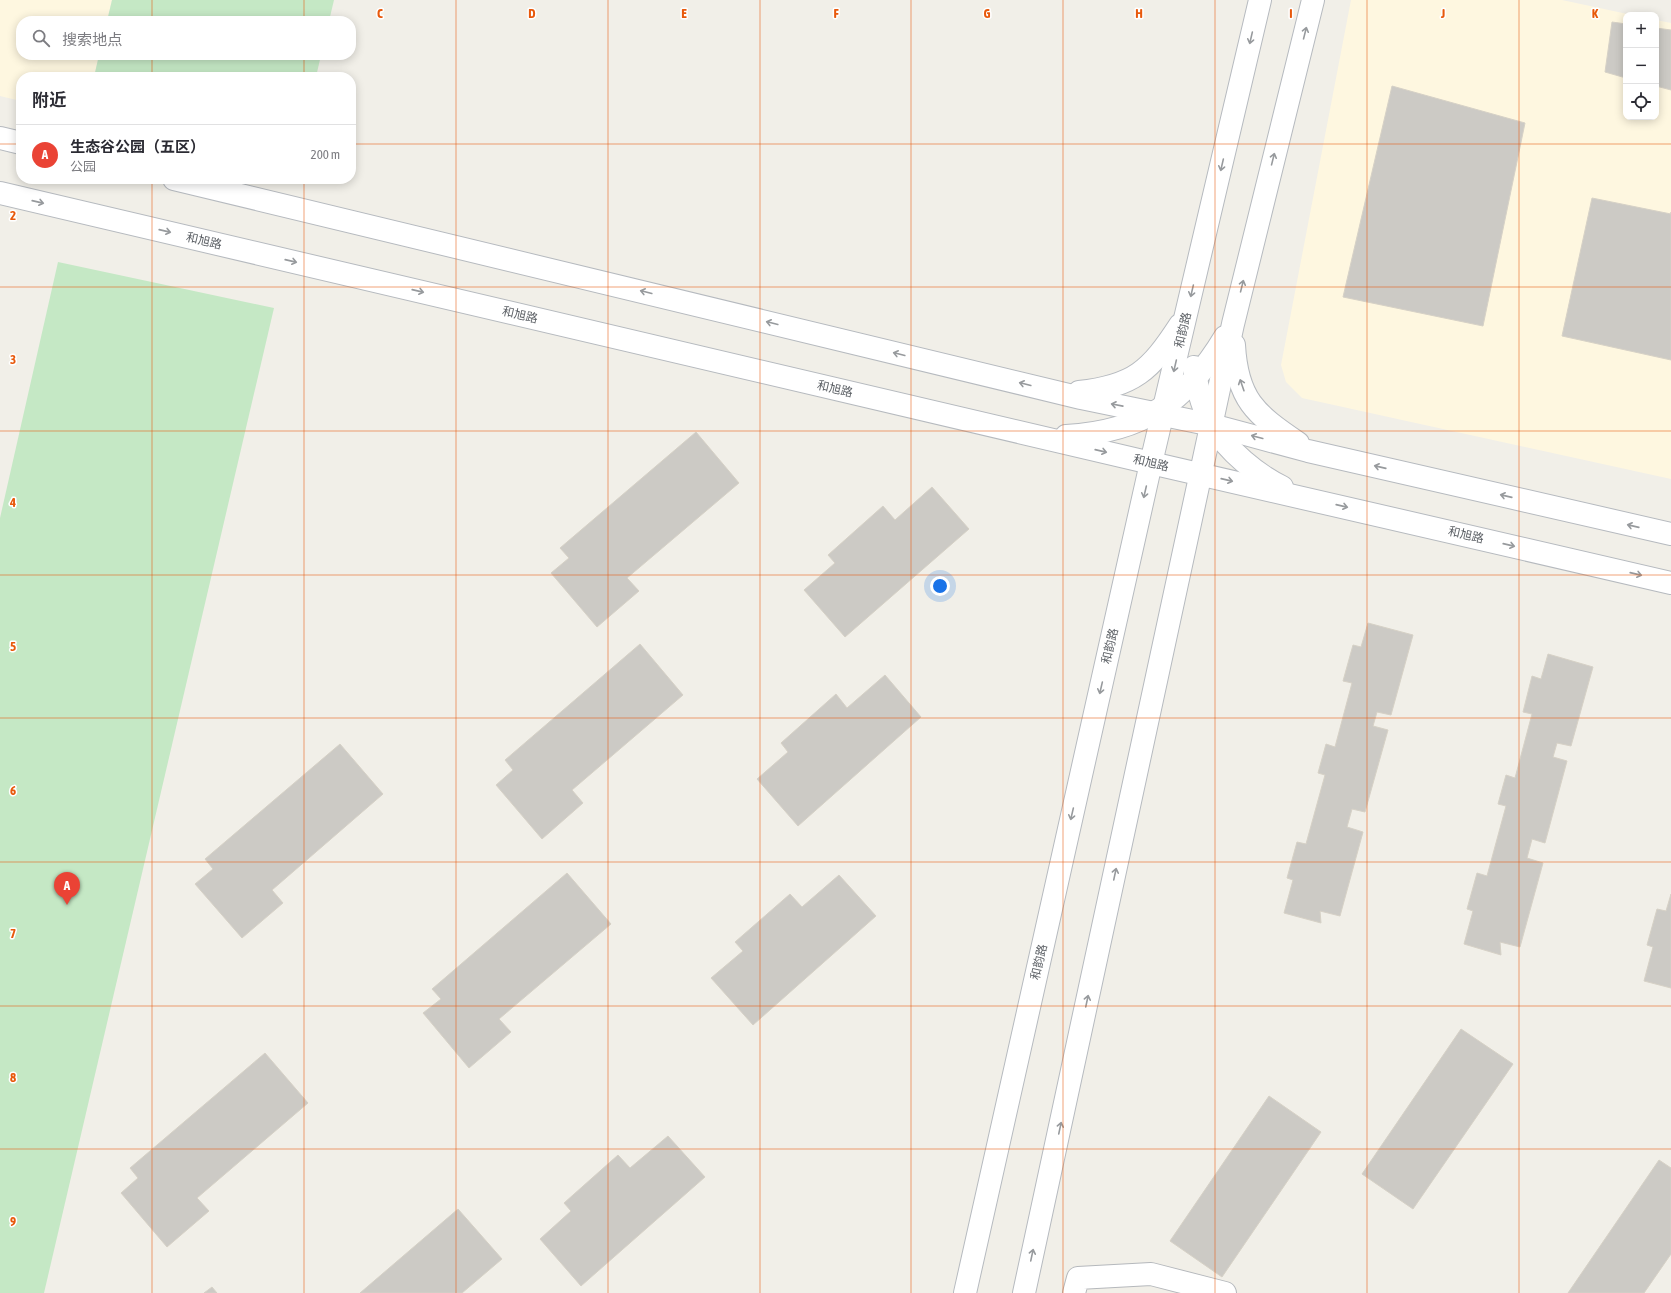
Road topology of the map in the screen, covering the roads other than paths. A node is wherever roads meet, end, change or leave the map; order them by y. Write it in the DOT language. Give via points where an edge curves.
graph roads {
  1 [pos="1260,0"];
  2 [pos="1313,0"];
  3 [pos="0,138"];
  4 [pos="16,142"];
  5 [pos="195,184"];
  6 [pos="0,193"];
  7 [pos="1187,314"];
  8 [pos="1233,324"];
  9 [pos="1196,379"];
  10 [pos="1063,393"];
  11 [pos="1162,411"];
  12 [pos="1212,426"];
  13 [pos="1036,435"];
  14 [pos="1308,450"];
  15 [pos="1152,463"];
  16 [pos="1201,474"];
  17 [pos="1304,498"];
  18 [pos="1671,534"];
  19 [pos="1671,582"];
  20 [pos="965,1293"];
  21 [pos="1024,1293"];
  22 [pos="1074,1293"];
  23 [pos="1225,1293"];
  1 -- 7 [label="main road, 和韵路, one-way"];
  8 -- 2 [label="main road, one-way"];
  3 -- 4 [label="main road"];
  10 -- 5 [label="main road, one-way"];
  6 -- 13 [label="main road, 和旭路, one-way"];
  7 -- 9 [label="main road"];
  7 -- 10 [label="main road" via="1148,368 1131,380 1115,386"];
  7 -- 11 [label="main road, 和韵路, one-way"];
  8 -- 9 [label="main road"];
  8 -- 12 [label="main road"];
  14 -- 8 [label="main road, one-way" via="1256,411 1245,394 1235,359"];
  9 -- 11 [label="main road"];
  9 -- 12 [label="main road"];
  11 -- 10 [label="main road, one-way"];
  11 -- 12 [label="main road"];
  11 -- 13 [label="main road" via="1107,432 1065,436"];
  11 -- 15 [label="main road, 和韵路"];
  14 -- 12 [label="main road, one-way"];
  12 -- 16 [label="main road"];
  12 -- 17 [label="main road" via="1230,447 1258,471 1275,484"];
  13 -- 15 [label="main road, 和旭路, one-way"];
  18 -- 14 [label="main road, one-way"];
  15 -- 16 [label="main road, 和旭路"];
  15 -- 20 [label="main road, 和韵路, one-way"];
  16 -- 17 [label="main road, 和旭路, one-way"];
  21 -- 16 [label="main road, one-way"];
  17 -- 19 [label="main road, 和旭路, one-way"];
  22 -- 23 [label="main road" via="1078,1278 1151,1274"];
}
